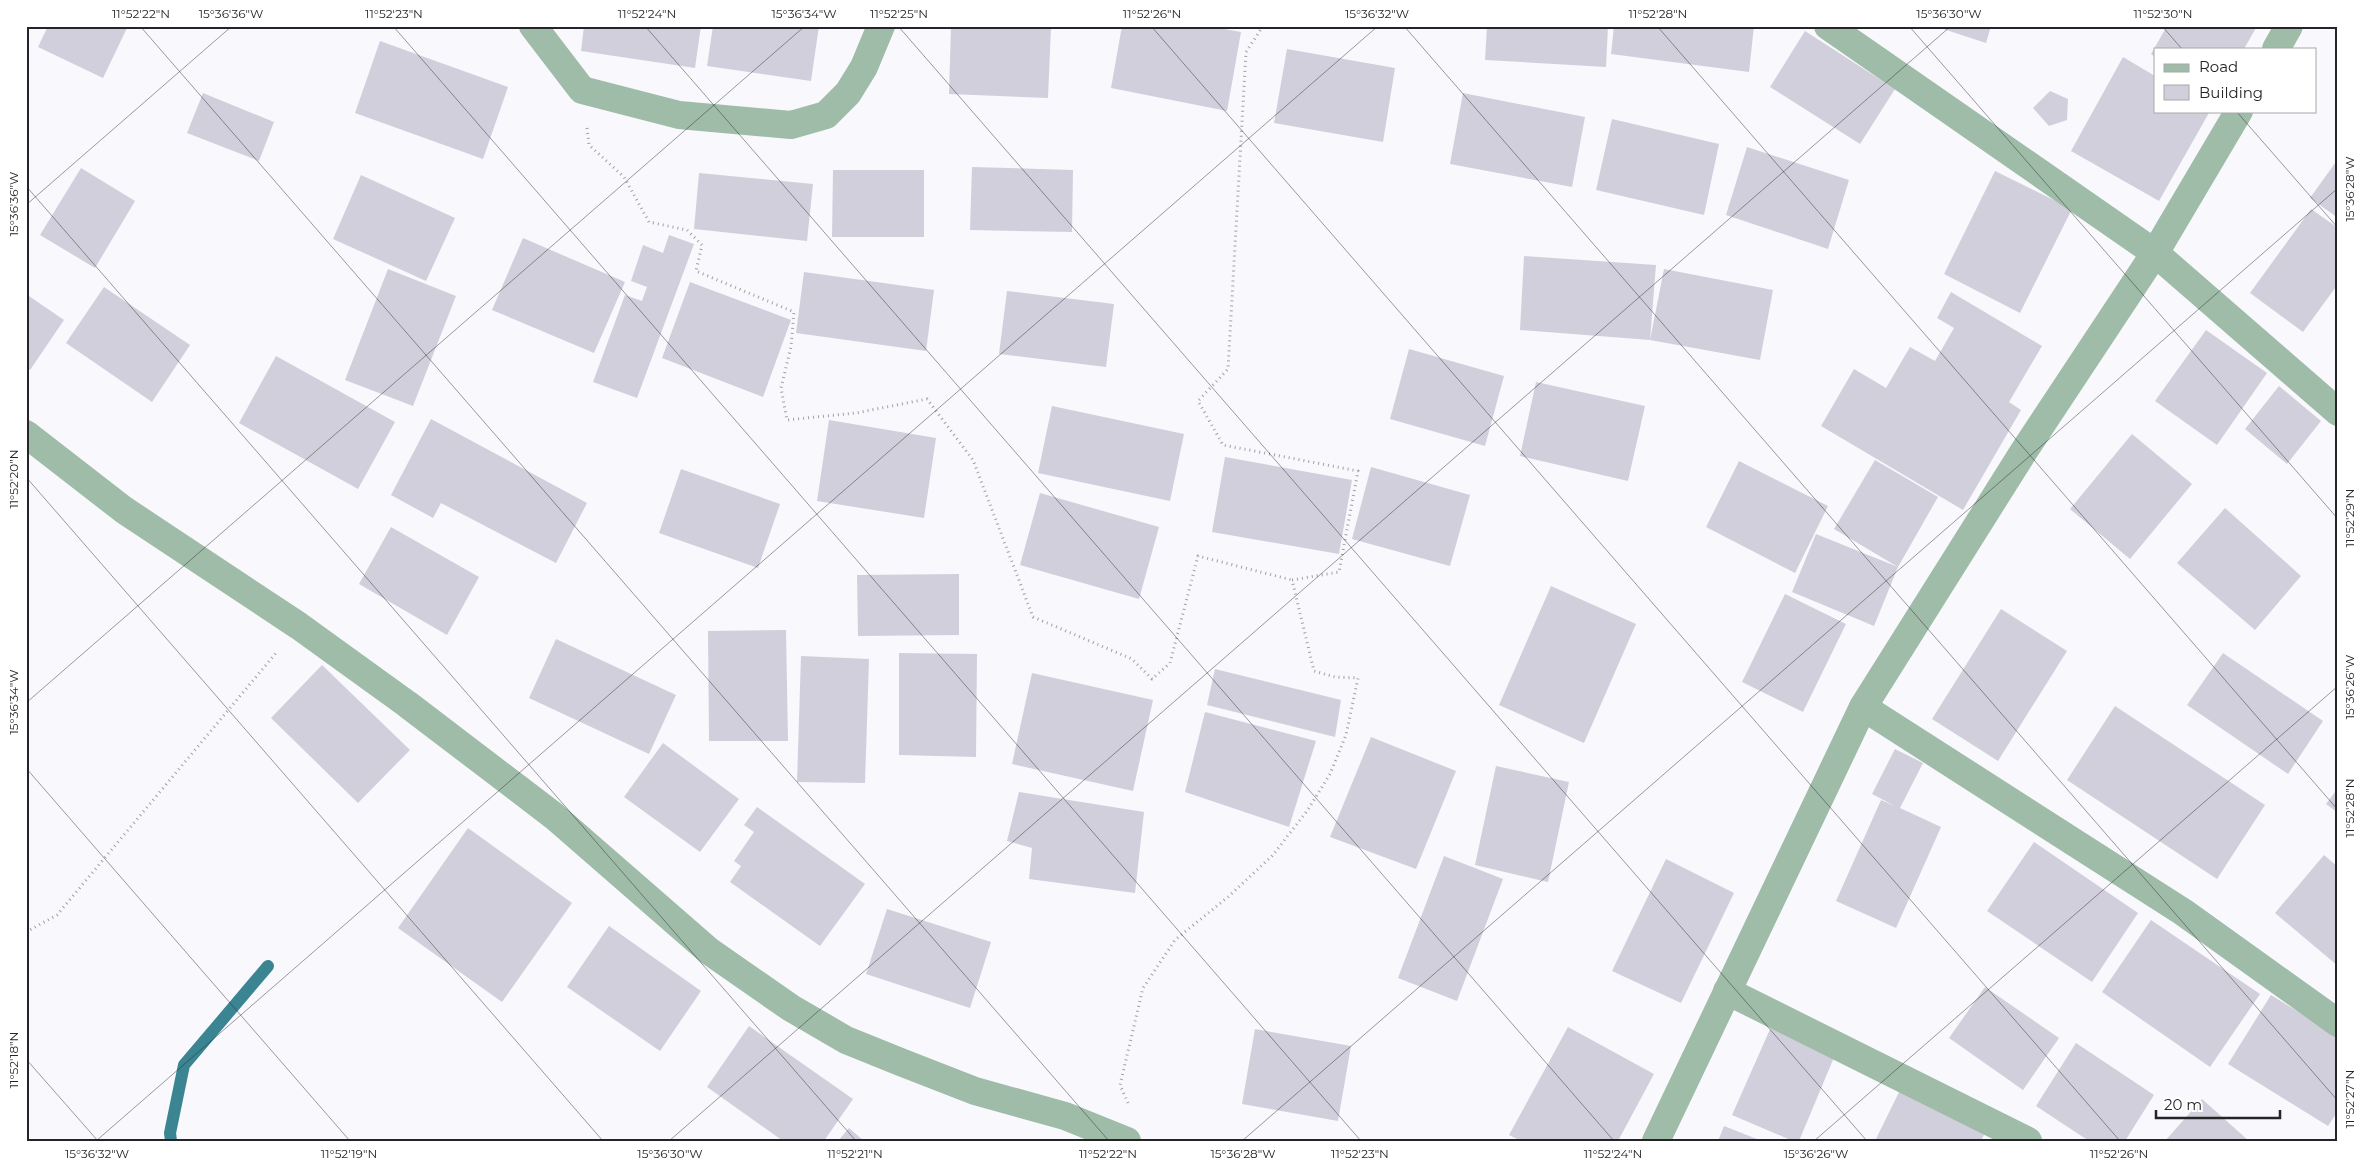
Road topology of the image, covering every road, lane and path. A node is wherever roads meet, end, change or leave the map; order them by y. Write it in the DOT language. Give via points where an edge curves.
graph roads {
  1 [pos="533,26"];
  2 [pos="881,26"];
  3 [pos="1263,26"];
  4 [pos="1828,26"];
  5 [pos="2289,26"];
  6 [pos="2277,48"];
  7 [pos="582,90"];
  8 [pos="2238,112"];
  9 [pos="2155,254"];
  10 [pos="2338,412"];
  11 [pos="26,434"];
  12 [pos="1292,580"];
  13 [pos="299,626"];
  14 [pos="1863,706"];
  15 [pos="26,932"];
  16 [pos="1727,991"];
  17 [pos="2338,1023"];
  18 [pos="1131,1109"];
  19 [pos="1127,1141"];
  20 [pos="1656,1141"];
  21 [pos="2028,1141"];
  1 -- 7 [label="street"];
  2 -- 7 [label="street" via="864,67 848,93 826,115 791,124 679,115"];
  3 -- 12 [label="path" via="1246,52 1228,368 1198,401 1223,444 1358,471 1339,572"];
  4 -- 9 [label="street"];
  5 -- 6 [label="street"];
  7 -- 12 [label="path" via="589,145 624,177 649,222 687,230 702,245 696,271 794,312 791,347 781,388 787,420 856,413 927,399 973,460 1033,617 1132,659 1152,679 1170,663 1198,556"];
  8 -- 9 [label="street"];
  9 -- 10 [label="street"];
  9 -- 14 [label="street" via="2024,452"];
  11 -- 13 [label="street" via="124,510"];
  12 -- 18 [label="path" via="1314,671 1335,677 1358,678 1346,735 1330,774 1307,812 1273,855 1175,940 1143,988 1120,1085"];
  13 -- 15 [label="path" via="57,915"];
  13 -- 19 [label="street" via="554,816 709,951 791,1008 846,1040 903,1063 975,1091 1065,1116"];
  14 -- 16 [label="street"];
  14 -- 17 [label="street" via="2183,912"];
  16 -- 20 [label="street"];
  16 -- 21 [label="street"];
}
